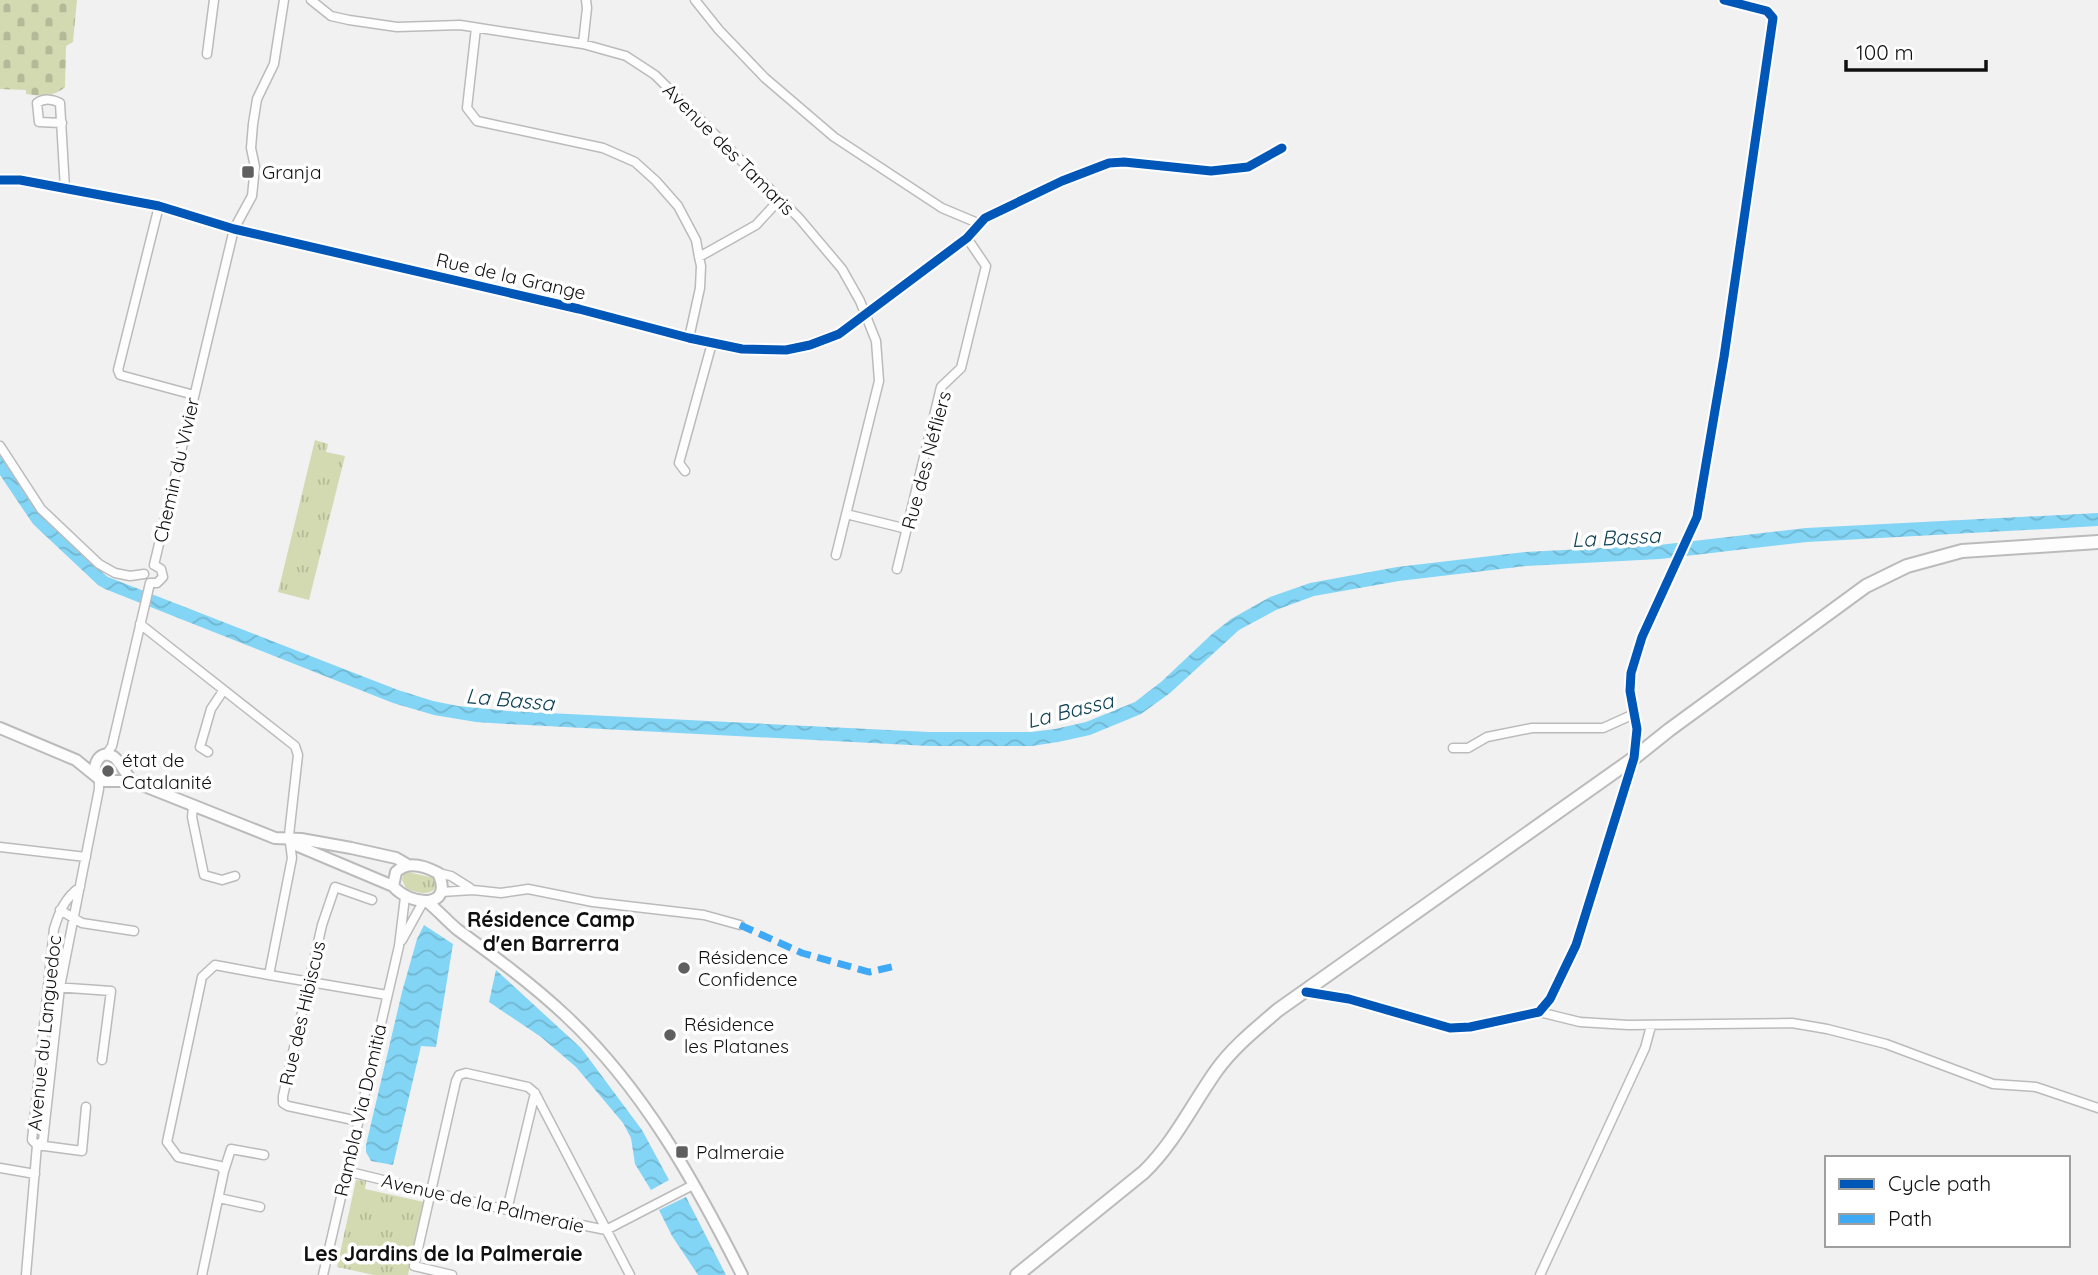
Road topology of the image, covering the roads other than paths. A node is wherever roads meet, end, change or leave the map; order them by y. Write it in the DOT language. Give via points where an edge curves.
graph roads {
  1 [pos="214,0"];
  2 [pos="274,0"];
  3 [pos="310,0"];
  4 [pos="586,0"];
  5 [pos="695,0"];
  6 [pos="1724,0"];
  7 [pos="284,1"];
  8 [pos="476,28"];
  9 [pos="583,44"];
  10 [pos="206,54"];
  11 [pos="62,123"];
  12 [pos="1282,148"];
  13 [pos="0,180"];
  14 [pos="65,189"];
  15 [pos="780,199"];
  16 [pos="159,206"];
  17 [pos="980,224"];
  18 [pos="234,229"];
  19 [pos="967,238"];
  20 [pos="699,257"];
  21 [pos="866,315"];
  22 [pos="689,338"];
  23 [pos="712,343"];
  24 [pos="194,395"];
  25 [pos="0,446"];
  26 [pos="685,471"];
  27 [pos="846,514"];
  28 [pos="907,529"];
  29 [pos="2098,542"];
  30 [pos="836,555"];
  31 [pos="154,565"];
  32 [pos="897,569"];
  33 [pos="144,574"];
  34 [pos="149,586"];
  35 [pos="140,624"];
  36 [pos="223,691"];
  37 [pos="1634,714"];
  38 [pos="0,728"];
  39 [pos="1453,748"];
  40 [pos="208,752"];
  41 [pos="107,755"];
  42 [pos="1634,758"];
  43 [pos="76,760"];
  44 [pos="121,769"];
  45 [pos="103,781"];
  46 [pos="132,781"];
  47 [pos="194,807"];
  48 [pos="290,839"];
  49 [pos="0,847"];
  50 [pos="351,848"];
  51 [pos="86,857"];
  52 [pos="408,865"];
  53 [pos="346,866"];
  54 [pos="438,873"];
  55 [pos="235,876"];
  56 [pos="393,886"];
  57 [pos="80,887"];
  58 [pos="473,890"];
  59 [pos="440,894"];
  60 [pos="405,897"];
  61 [pos="372,900"];
  62 [pos="425,902"];
  63 [pos="60,910"];
  64 [pos="445,916"];
  65 [pos="75,918"];
  66 [pos="740,925"];
  67 [pos="134,931"];
  68 [pos="399,946"];
  69 [pos="269,975"];
  70 [pos="309,982"];
  71 [pos="48,986"];
  72 [pos="60,987"];
  73 [pos="1306,992"];
  74 [pos="387,995"];
  75 [pos="1539,1013"];
  76 [pos="1651,1026"];
  77 [pos="102,1060"];
  78 [pos="534,1093"];
  79 [pos="86,1107"];
  80 [pos="2098,1108"];
  81 [pos="358,1121"];
  82 [pos="37,1144"];
  83 [pos="264,1155"];
  84 [pos="0,1168"];
  85 [pos="225,1171"];
  86 [pos="346,1171"];
  87 [pos="35,1174"];
  88 [pos="694,1185"];
  89 [pos="431,1192"];
  90 [pos="219,1198"];
  91 [pos="260,1207"];
  92 [pos="507,1210"];
  93 [pos="606,1230"];
  94 [pos="413,1270"];
  95 [pos="26,1275"];
  96 [pos="202,1275"];
  97 [pos="323,1275"];
  98 [pos="453,1275"];
  99 [pos="630,1275"];
  100 [pos="742,1275"];
  101 [pos="1017,1275"];
  102 [pos="1540,1275"];
  1 -- 10 [label="street"];
  2 -- 7 [label="street"];
  3 -- 8 [label="street, Avenue des Tamaris" via="331,16 349,20 397,27"];
  4 -- 9 [label="street"];
  5 -- 17 [label="street" via="765,78 834,137 942,208"];
  6 -- 37 [label="street" via="1767,11 1773,18 1697,517 1631,673"];
  7 -- 18 [label="street, Chemin du Vivier" via="274,64 257,99 253,124 253,196"];
  8 -- 9 [label="street, Avenue des Tamaris"];
  8 -- 20 [label="street" via="467,108 477,121 603,148 635,162 678,206 696,240"];
  9 -- 15 [label="street, Avenue des Tamaris" via="642,64"];
  11 -- 14 [label="street"];
  12 -- 17 [label="street, Rue de la Grange" via="1248,167 1211,171 1109,163 1062,181"];
  13 -- 14 [label="street, Rue de la Grange"];
  14 -- 16 [label="street, Rue de la Grange"];
  15 -- 20 [label="street" via="756,225"];
  15 -- 21 [label="street, Avenue des Tamaris" via="842,269"];
  16 -- 18 [label="street, Rue de la Grange"];
  16 -- 24 [label="street" via="118,370 120,375"];
  17 -- 19 [label="street, Rue de la Grange"];
  18 -- 22 [label="street, Rue de la Grange"];
  18 -- 24 [label="street, Chemin du Vivier"];
  19 -- 21 [label="street, Rue de la Grange"];
  19 -- 28 [label="street, Rue des Néfliers" via="986,266 961,368 942,387"];
  20 -- 22 [label="street" via="700,288"];
  21 -- 23 [label="street, Rue de la Grange" via="839,334 786,351"];
  21 -- 27 [label="street, Avenue des Tamaris" via="876,341 879,382"];
  22 -- 23 [label="street, Rue de la Grange"];
  23 -- 26 [label="street" via="679,463"];
  24 -- 31 [label="street, Chemin du Vivier"];
  25 -- 33 [label="street" via="41,509 99,564 115,573"];
  27 -- 28 [label="street"];
  27 -- 30 [label="street, Avenue des Tamaris"];
  28 -- 32 [label="street, Rue des Néfliers"];
  29 -- 42 [label="main road" via="1962,551 1907,566 1866,586"];
  31 -- 33 [label="street"];
  31 -- 34 [label="street" via="163,577"];
  33 -- 34 [label="street"];
  34 -- 35 [label="street"];
  35 -- 36 [label="street"];
  35 -- 41 [label="street"];
  36 -- 40 [label="street" via="211,709 200,747"];
  36 -- 48 [label="street" via="295,746"];
  37 -- 39 [label="street" via="1603,727 1520,729 1487,737 1468,748"];
  37 -- 42 [label="street"];
  38 -- 43 [label="street"];
  41 -- 43 [label="street"];
  41 -- 44 [label="street"];
  41 -- 45 [label="street" via="94,769"];
  42 -- 73 [label="main road"];
  42 -- 75 [label="street" via="1576,945"];
  43 -- 45 [label="street"];
  44 -- 45 [label="street"];
  44 -- 46 [label="street"];
  45 -- 46 [label="street"];
  45 -- 51 [label="street, Avenue du Languedoc"];
  46 -- 47 [label="street"];
  47 -- 48 [label="street" via="275,838"];
  47 -- 55 [label="street" via="204,875 222,880"];
  48 -- 50 [label="street"];
  48 -- 53 [label="street"];
  48 -- 69 [label="street" via="292,858"];
  49 -- 51 [label="street"];
  50 -- 52 [label="street"];
  50 -- 53 [label="street"];
  51 -- 57 [label="street, Avenue du Languedoc"];
  52 -- 54 [label="street"];
  52 -- 56 [label="street" via="396,872"];
  53 -- 56 [label="street"];
  54 -- 58 [label="street"];
  54 -- 59 [label="street"];
  56 -- 60 [label="street"];
  57 -- 63 [label="street, Avenue du Languedoc"];
  57 -- 65 [label="street, Avenue du Languedoc"];
  58 -- 59 [label="street"];
  58 -- 66 [label="street" via="501,893 528,889 704,915"];
  59 -- 62 [label="street"];
  59 -- 64 [label="street"];
  60 -- 62 [label="street"];
  60 -- 68 [label="street, Rambla Via Domitia"];
  61 -- 70 [label="street, Rue des Hibiscus" via="335,887"];
  62 -- 64 [label="street"];
  62 -- 68 [label="street, Rambla Via Domitia"];
  63 -- 65 [label="street"];
  63 -- 71 [label="street, Avenue du Languedoc"];
  64 -- 88 [label="street" via="568,1018 610,1063 649,1111"];
  65 -- 67 [label="street"];
  65 -- 72 [label="street, Avenue du Languedoc"];
  68 -- 74 [label="street, Rambla Via Domitia"];
  69 -- 70 [label="street"];
  69 -- 85 [label="street" via="215,965 202,977 167,1142 178,1157"];
  70 -- 74 [label="street"];
  70 -- 81 [label="street, Rue des Hibiscus" via="283,1103"];
  71 -- 72 [label="street"];
  71 -- 82 [label="street, Avenue du Languedoc" via="32,1140"];
  72 -- 77 [label="street" via="111,991"];
  72 -- 82 [label="street, Avenue du Languedoc" via="43,1141"];
  73 -- 75 [label="street" via="1349,999 1450,1028"];
  73 -- 101 [label="main road" via="1261,1025 1226,1059 1161,1155 1144,1172"];
  74 -- 81 [label="street, Rambla Via Domitia"];
  75 -- 76 [label="street"];
  76 -- 80 [label="street" via="1792,1023 1827,1029 1886,1044 1993,1084 2036,1087"];
  76 -- 102 [label="street" via="1646,1048"];
  78 -- 89 [label="street" via="528,1087 459,1075"];
  78 -- 92 [label="street"];
  78 -- 93 [label="street"];
  79 -- 82 [label="street" via="82,1151"];
  81 -- 86 [label="street, Rambla Via Domitia"];
  82 -- 87 [label="street, Avenue du Languedoc"];
  83 -- 85 [label="street" via="231,1149"];
  84 -- 87 [label="street"];
  85 -- 90 [label="street"];
  86 -- 89 [label="street, Avenue de la Palmeraie"];
  86 -- 97 [label="street, Rambla Via Domitia"];
  87 -- 95 [label="street, Avenue du Languedoc"];
  88 -- 93 [label="street, Avenue de la Palmeraie"];
  88 -- 100 [label="street"];
  89 -- 92 [label="street, Avenue de la Palmeraie"];
  89 -- 94 [label="street"];
  90 -- 91 [label="street"];
  90 -- 96 [label="street"];
  92 -- 93 [label="street, Avenue de la Palmeraie"];
  93 -- 99 [label="street"];
  94 -- 98 [label="street"];
}
